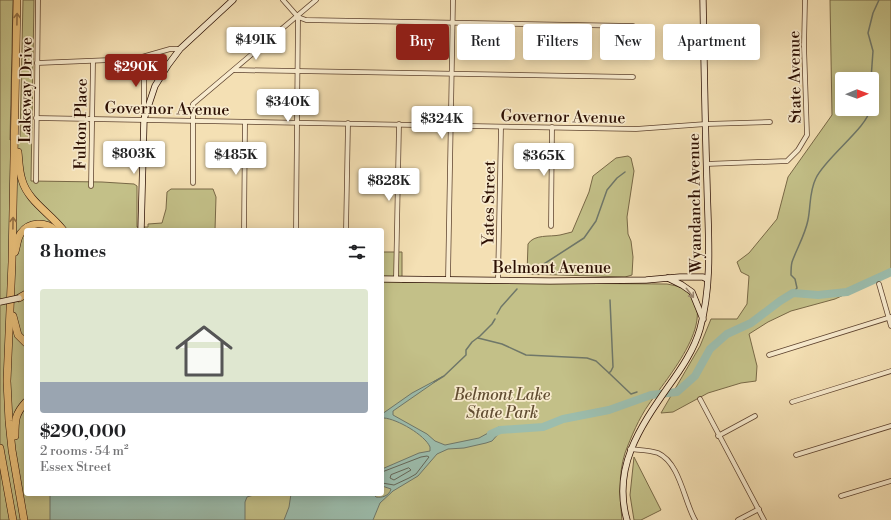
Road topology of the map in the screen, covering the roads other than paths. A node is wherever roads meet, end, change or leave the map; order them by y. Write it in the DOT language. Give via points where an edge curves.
graph roads {
  1 [pos="17,0"];
  2 [pos="38,0"];
  3 [pos="232,0"];
  4 [pos="283,0"];
  5 [pos="316,0"];
  6 [pos="453,0"];
  7 [pos="703,0"];
  8 [pos="805,0"];
  9 [pos="298,17"];
  10 [pos="452,23"];
  11 [pos="600,25"];
  12 [pos="180,49"];
  13 [pos="144,57"];
  14 [pos="93,62"];
  15 [pos="37,64"];
  16 [pos="234,70"];
  17 [pos="297,71"];
  18 [pos="451,74"];
  19 [pos="633,77"];
  20 [pos="36,118"];
  21 [pos="92,119"];
  22 [pos="144,120"];
  23 [pos="193,121"];
  24 [pos="245,122"];
  25 [pos="296,122"];
  26 [pos="770,122"];
  27 [pos="348,123"];
  28 [pos="399,124"];
  29 [pos="706,124"];
  30 [pos="450,125"];
  31 [pos="501,127"];
  32 [pos="552,127"];
  33 [pos="15,128"];
  34 [pos="706,164"];
  35 [pos="36,181"];
  36 [pos="193,183"];
  37 [pos="91,186"];
  38 [pos="551,226"];
  39 [pos="27,228"];
  40 [pos="52,228"];
  41 [pos="61,228"];
  42 [pos="141,228"];
  43 [pos="244,228"];
  44 [pos="296,228"];
  45 [pos="346,228"];
  46 [pos="24,230"];
  47 [pos="12,262"];
  48 [pos="666,277"];
  49 [pos="384,278"];
  50 [pos="396,279"];
  51 [pos="707,279"];
  52 [pos="448,280"];
  53 [pos="498,280"];
  54 [pos="878,284"];
  55 [pos="24,296"];
  56 [pos="0,302"];
  57 [pos="10,303"];
  58 [pos="890,318"];
  59 [pos="703,319"];
  60 [pos="891,326"];
  61 [pos="24,341"];
  62 [pos="769,355"];
  63 [pos="891,371"];
  64 [pos="700,399"];
  65 [pos="792,402"];
  66 [pos="24,404"];
  67 [pos="755,416"];
  68 [pos="891,426"];
  69 [pos="718,436"];
  70 [pos="0,448"];
  71 [pos="630,449"];
  72 [pos="796,455"];
  73 [pos="0,462"];
  74 [pos="14,468"];
  75 [pos="4,475"];
  76 [pos="891,480"];
  77 [pos="841,496"];
  78 [pos="759,509"];
  79 [pos="13,520"];
  80 [pos="24,520"];
  81 [pos="627,520"];
  82 [pos="695,520"];
  83 [pos="738,520"];
  84 [pos="764,520"];
  33 -- 1 [label="highway, one-way"];
  2 -- 15 [label="street, Lakeway Drive"];
  3 -- 12 [label="street"];
  4 -- 9 [label="street"];
  5 -- 9 [label="street"];
  6 -- 10 [label="street"];
  7 -- 29 [label="street, Wyandanch Avenue"];
  8 -- 34 [label="street, State Avenue" via="807,135 798,150 788,161"];
  9 -- 10 [label="street" via="306,20"];
  9 -- 16 [label="street"];
  9 -- 17 [label="street"];
  10 -- 11 [label="street"];
  10 -- 18 [label="street"];
  12 -- 13 [label="street" via="170,49"];
  12 -- 22 [label="street" via="155,86"];
  13 -- 14 [label="street"];
  13 -- 22 [label="street"];
  14 -- 15 [label="street"];
  14 -- 21 [label="street, Fulton Place"];
  15 -- 20 [label="street, Lakeway Drive"];
  16 -- 17 [label="street"];
  16 -- 23 [label="street" via="193,104"];
  17 -- 18 [label="street"];
  17 -- 25 [label="street"];
  18 -- 19 [label="street"];
  18 -- 30 [label="street"];
  20 -- 21 [label="street, Governor Avenue"];
  20 -- 35 [label="street, Lakeway Drive"];
  21 -- 22 [label="street, Governor Avenue"];
  21 -- 37 [label="street, Fulton Place"];
  22 -- 23 [label="street, Governor Avenue"];
  22 -- 42 [label="street"];
  23 -- 24 [label="street, Governor Avenue"];
  23 -- 36 [label="street"];
  24 -- 25 [label="street, Governor Avenue"];
  24 -- 43 [label="street"];
  25 -- 27 [label="street, Governor Avenue"];
  25 -- 44 [label="street"];
  26 -- 29 [label="street, Governor Avenue"];
  27 -- 28 [label="street, Governor Avenue"];
  27 -- 45 [label="street"];
  28 -- 30 [label="street, Governor Avenue"];
  28 -- 50 [label="street"];
  29 -- 32 [label="street, Governor Avenue" via="636,129"];
  29 -- 34 [label="street, Wyandanch Avenue"];
  30 -- 31 [label="street, Governor Avenue"];
  30 -- 52 [label="street"];
  31 -- 32 [label="street, Governor Avenue"];
  31 -- 53 [label="street, Yates Street"];
  32 -- 38 [label="street"];
  33 -- 41 [label="highway" via="23,184 31,197"];
  47 -- 33 [label="highway, one-way"];
  34 -- 51 [label="street, Wyandanch Avenue" via="709,248"];
  39 -- 40 [label="highway" via="39,224"];
  46 -- 47 [label="highway" via="19,238"];
  47 -- 57 [label="highway"];
  48 -- 51 [label="street, Belmont Avenue"];
  48 -- 53 [label="street, Belmont Avenue" via="646,280"];
  48 -- 59 [label="street, one-way" via="692,292"];
  49 -- 50 [label="street, Belmont Avenue"];
  50 -- 52 [label="street, Belmont Avenue"];
  51 -- 59 [label="street, Wyandanch Avenue"];
  52 -- 53 [label="street, Belmont Avenue"];
  54 -- 58 [label="street"];
  55 -- 56 [label="street, bridge"];
  57 -- 61 [label="highway" via="16,333"];
  57 -- 74 [label="highway" via="7,362"];
  58 -- 60 [label="street"];
  58 -- 62 [label="street"];
  59 -- 71 [label="street, Wyandanch Avenue" via="692,349"];
  63 -- 65 [label="street"];
  64 -- 69 [label="street"];
  66 -- 74 [label="highway" via="14,422"];
  67 -- 69 [label="street"];
  68 -- 72 [label="street"];
  69 -- 78 [label="street"];
  70 -- 75 [label="highway"];
  71 -- 81 [label="street, Wyandanch Avenue" via="624,472 623,491"];
  71 -- 82 [label="street" via="658,453 667,459"];
  73 -- 75 [label="highway"];
  74 -- 80 [label="highway"];
  75 -- 79 [label="highway"];
  76 -- 77 [label="street"];
  78 -- 83 [label="street"];
  78 -- 84 [label="street"];
}
